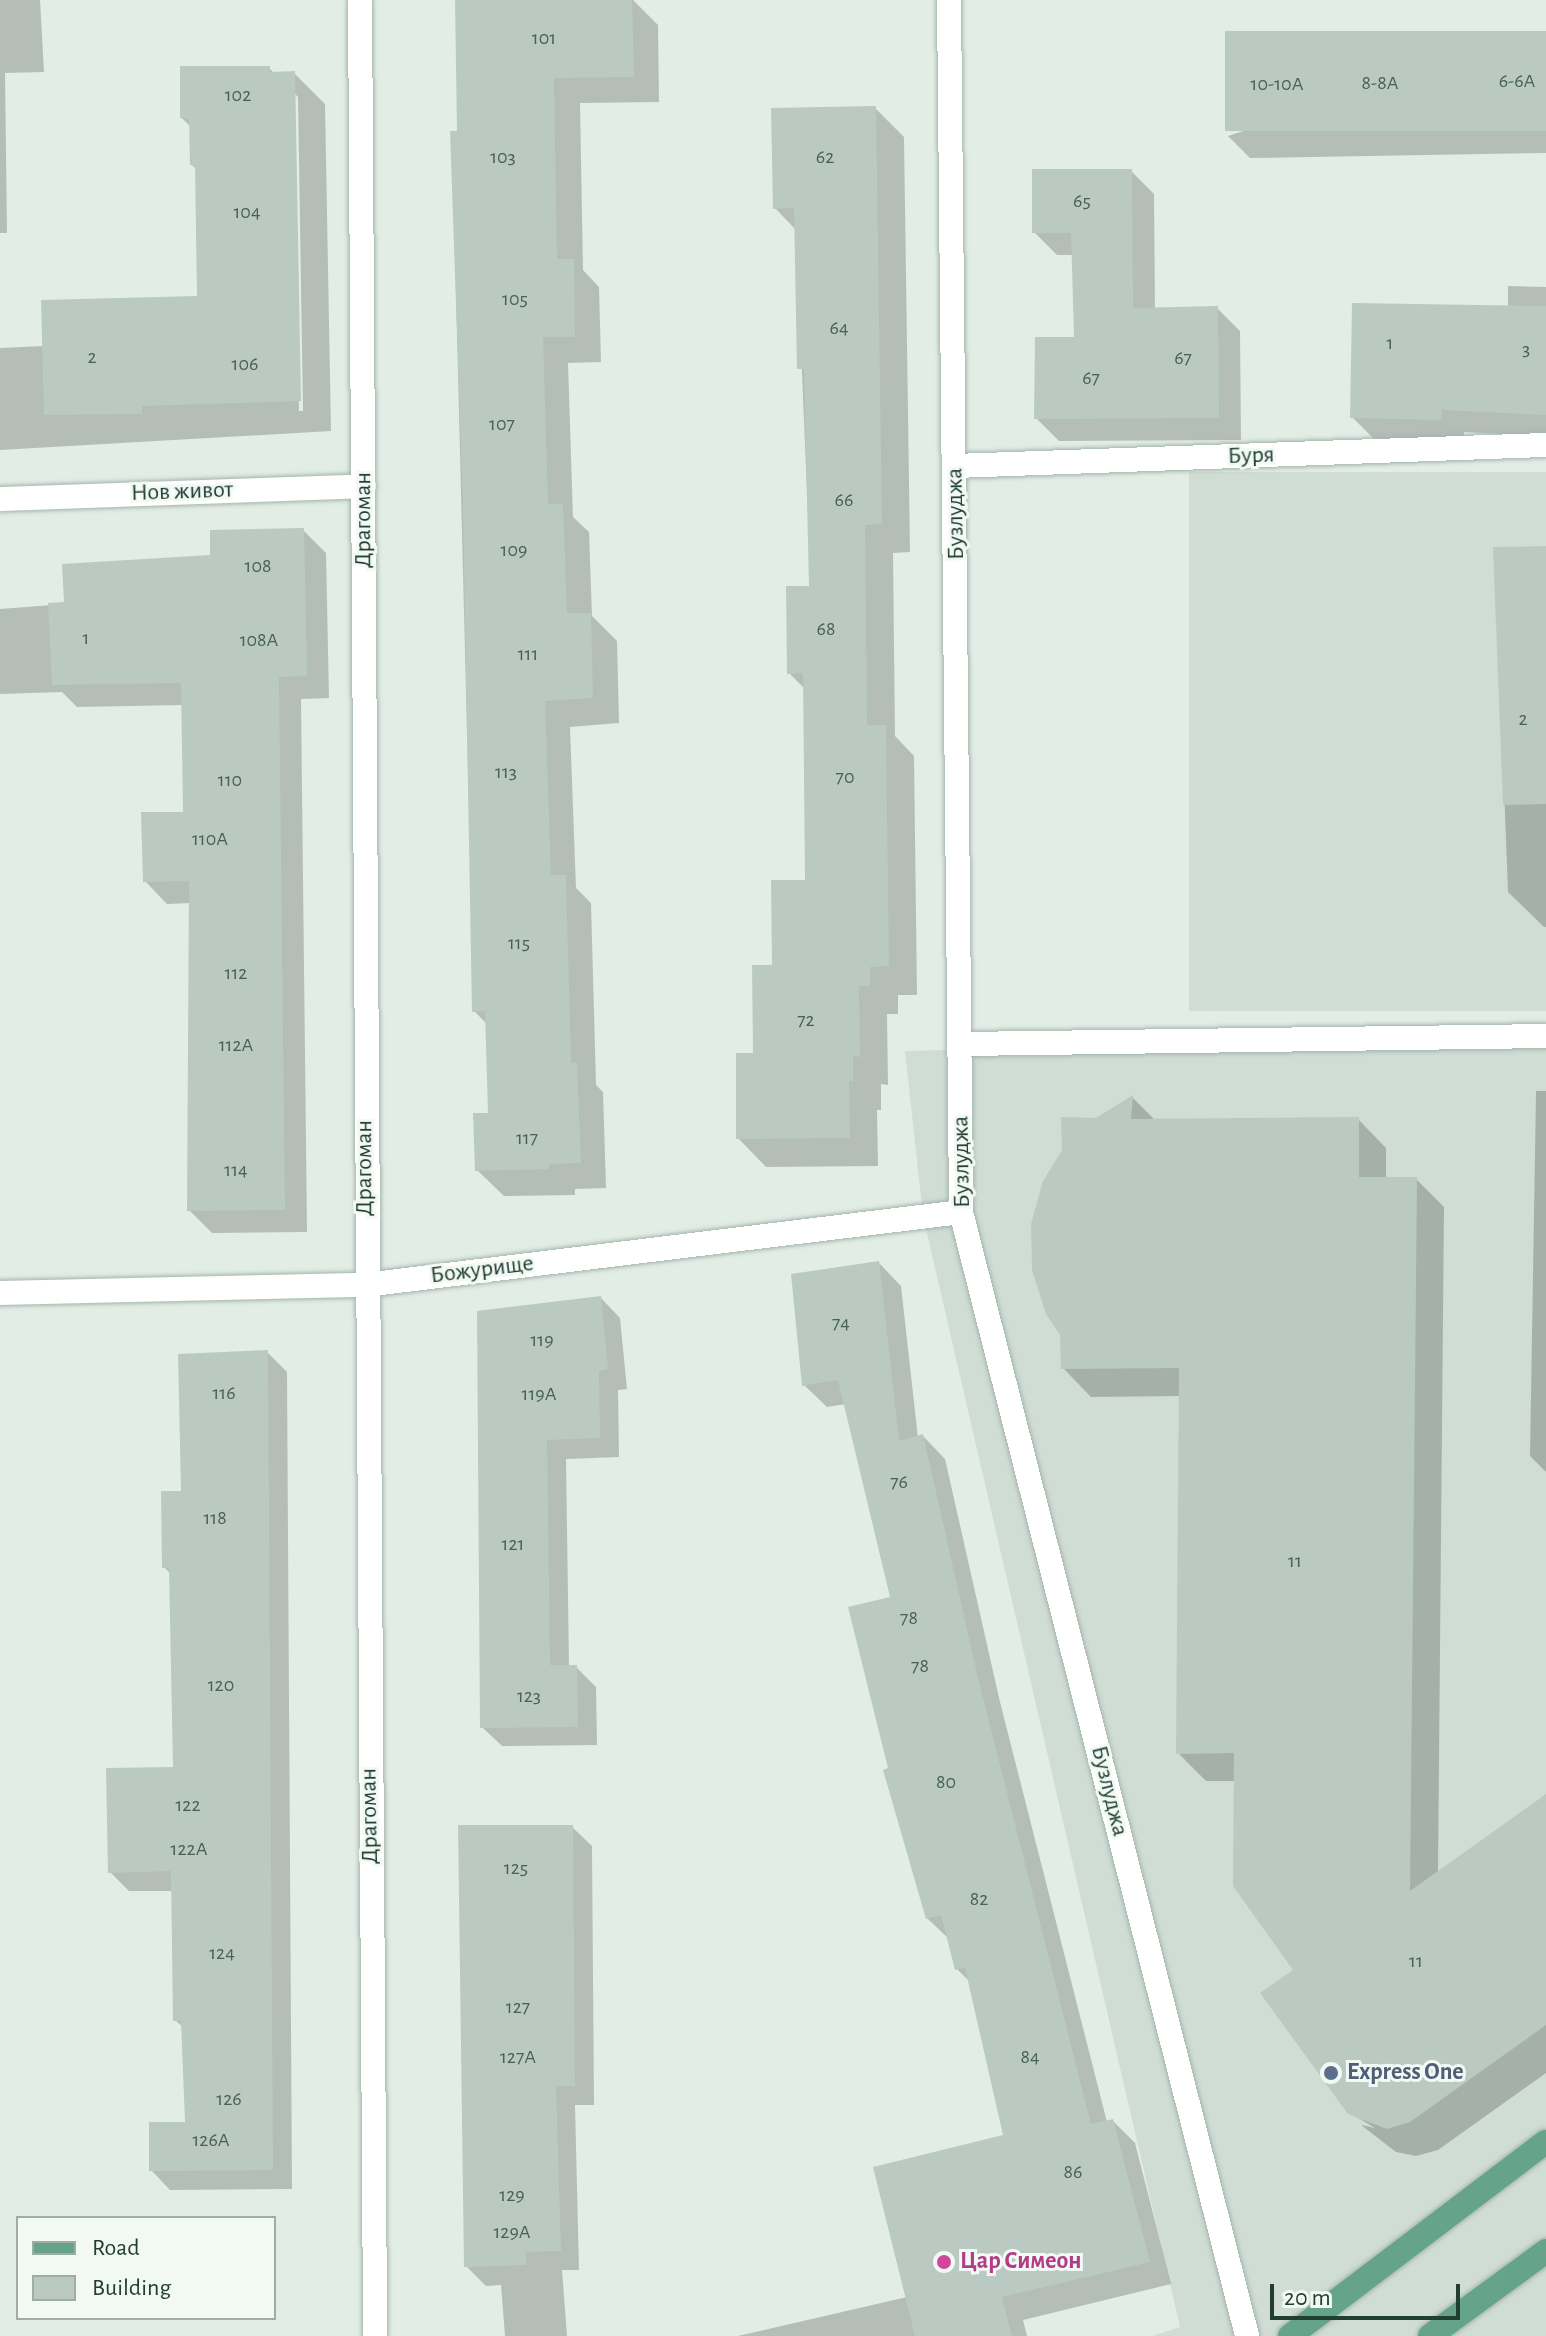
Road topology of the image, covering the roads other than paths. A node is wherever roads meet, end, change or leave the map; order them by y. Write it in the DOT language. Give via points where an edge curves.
graph roads {
  1 [pos="360,0"];
  2 [pos="949,0"];
  3 [pos="1546,445"];
  4 [pos="955,466"];
  5 [pos="364,486"];
  6 [pos="0,499"];
  7 [pos="1546,1036"];
  8 [pos="962,1044"];
  9 [pos="961,1212"];
  10 [pos="365,1285"];
  11 [pos="0,1293"];
  12 [pos="1546,2142"];
  13 [pos="1546,2251"];
  14 [pos="375,2336"];
  15 [pos="1247,2336"];
  16 [pos="1290,2336"];
  17 [pos="1430,2336"];
  1 -- 5 [label="street, Драгоман"];
  2 -- 4 [label="street, Бузлуджа"];
  3 -- 4 [label="street, Буря"];
  4 -- 8 [label="street, Бузлуджа"];
  5 -- 6 [label="street, Нов живот"];
  5 -- 10 [label="street, Драгоман"];
  7 -- 8 [label="street"];
  8 -- 9 [label="street, Бузлуджа"];
  9 -- 10 [label="street, Божурище"];
  9 -- 15 [label="street, Бузлуджа"];
  10 -- 11 [label="street, Божурище"];
  10 -- 14 [label="street, Драгоман"];
  12 -- 16 [label="main road"];
  13 -- 17 [label="main road"];
}
